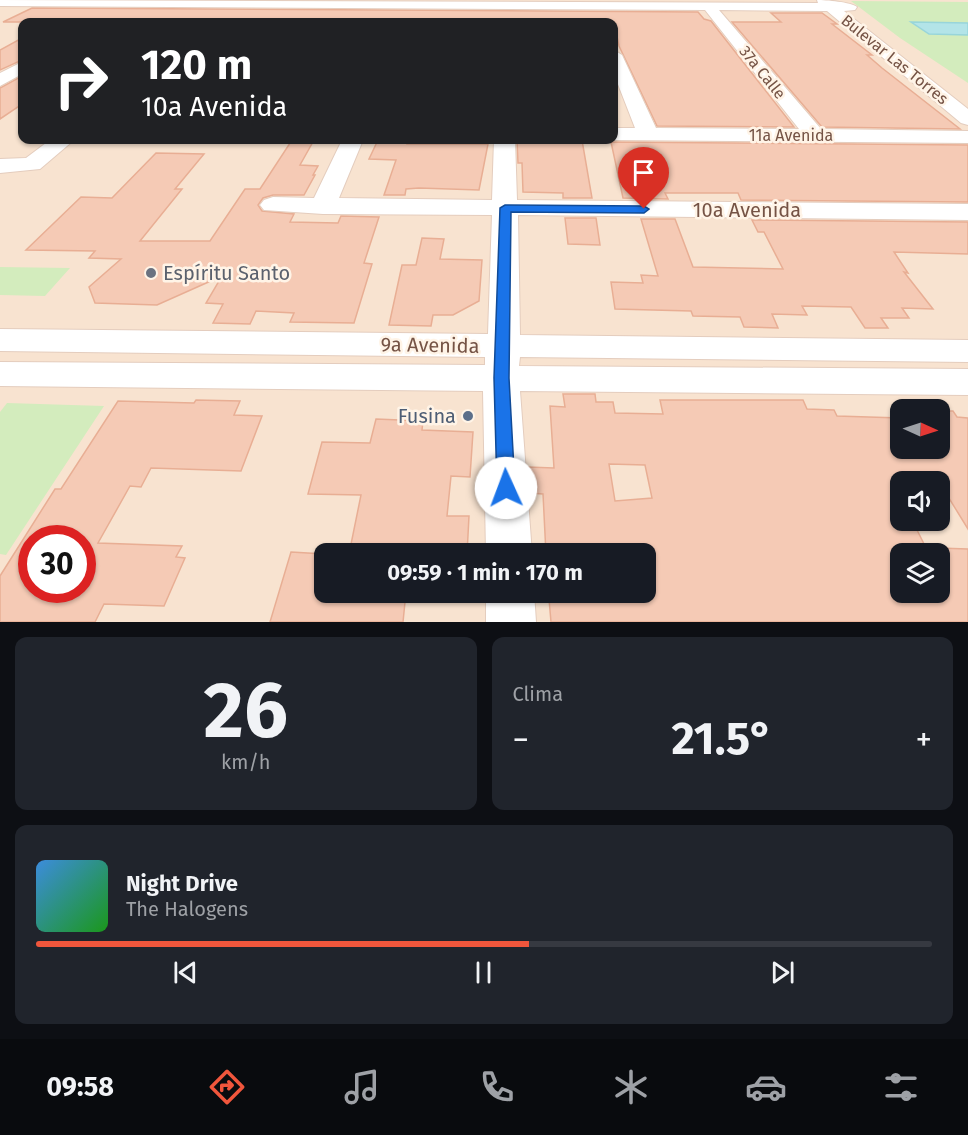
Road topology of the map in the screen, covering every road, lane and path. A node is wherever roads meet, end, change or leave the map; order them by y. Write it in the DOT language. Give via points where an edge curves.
graph roads {
  1 [pos="0,2"];
  2 [pos="30,2"];
  3 [pos="229,2"];
  4 [pos="317,2"];
  5 [pos="129,3"];
  6 [pos="836,3"];
  7 [pos="708,5"];
  8 [pos="408,7"];
  9 [pos="500,9"];
  10 [pos="594,9"];
  11 [pos="305,16"];
  12 [pos="0,17"];
  13 [pos="106,17"];
  14 [pos="211,17"];
  15 [pos="618,64"];
  16 [pos="18,70"];
  17 [pos="940,75"];
  18 [pos="0,81"];
  19 [pos="968,119"];
  20 [pos="618,134"];
  21 [pos="648,134"];
  22 [pos="814,135"];
  23 [pos="968,136"];
  24 [pos="58,144"];
  25 [pos="350,144"];
  26 [pos="505,144"];
  27 [pos="0,166"];
  28 [pos="273,205"];
  29 [pos="323,206"];
  30 [pos="505,208"];
  31 [pos="968,212"];
  32 [pos="0,340"];
  33 [pos="203,342"];
  34 [pos="828,349"];
  35 [pos="968,351"];
  36 [pos="502,362"];
  37 [pos="0,374"];
  38 [pos="186,376"];
  39 [pos="845,381"];
  40 [pos="968,382"];
  41 [pos="509,543"];
  42 [pos="510,603"];
  43 [pos="511,622"];
  1 -- 2 [label="street"];
  2 -- 5 [label="street"];
  2 -- 12 [label="street"];
  3 -- 4 [label="street"];
  3 -- 5 [label="street"];
  3 -- 14 [label="street"];
  4 -- 8 [label="street"];
  4 -- 11 [label="street"];
  5 -- 13 [label="street"];
  6 -- 7 [label="street"];
  6 -- 17 [label="street, Bulevar Las Torres"];
  6 -- 19 [label="street, Bulevar Las Torres"];
  7 -- 10 [label="street"];
  7 -- 22 [label="street, 37a Calle"];
  8 -- 9 [label="street"];
  9 -- 10 [label="street"];
  15 -- 21 [label="street"];
  16 -- 18 [label="street"];
  20 -- 21 [label="street, 11a Avenida"];
  21 -- 22 [label="street, 11a Avenida"];
  22 -- 23 [label="street, 11a Avenida"];
  24 -- 27 [label="street" via="32,164"];
  25 -- 29 [label="street"];
  26 -- 30 [label="street"];
  28 -- 29 [label="street, 10a Avenida"];
  29 -- 30 [label="street, 10a Avenida"];
  30 -- 31 [label="street, 10a Avenida"];
  30 -- 36 [label="street"];
  32 -- 33 [label="street, 9a Avenida"];
  33 -- 36 [label="street, 9a Avenida"];
  33 -- 38 [label="street"];
  34 -- 35 [label="street, 9a Avenida"];
  34 -- 36 [label="street, 9a Avenida"];
  34 -- 39 [label="street"];
  36 -- 38 [label="street, 9a Avenida"];
  36 -- 39 [label="street, 9a Avenida"];
  36 -- 41 [label="street"];
  37 -- 38 [label="street, 9a Avenida"];
  39 -- 40 [label="street, 9a Avenida"];
  42 -- 43 [label="street"];
}
